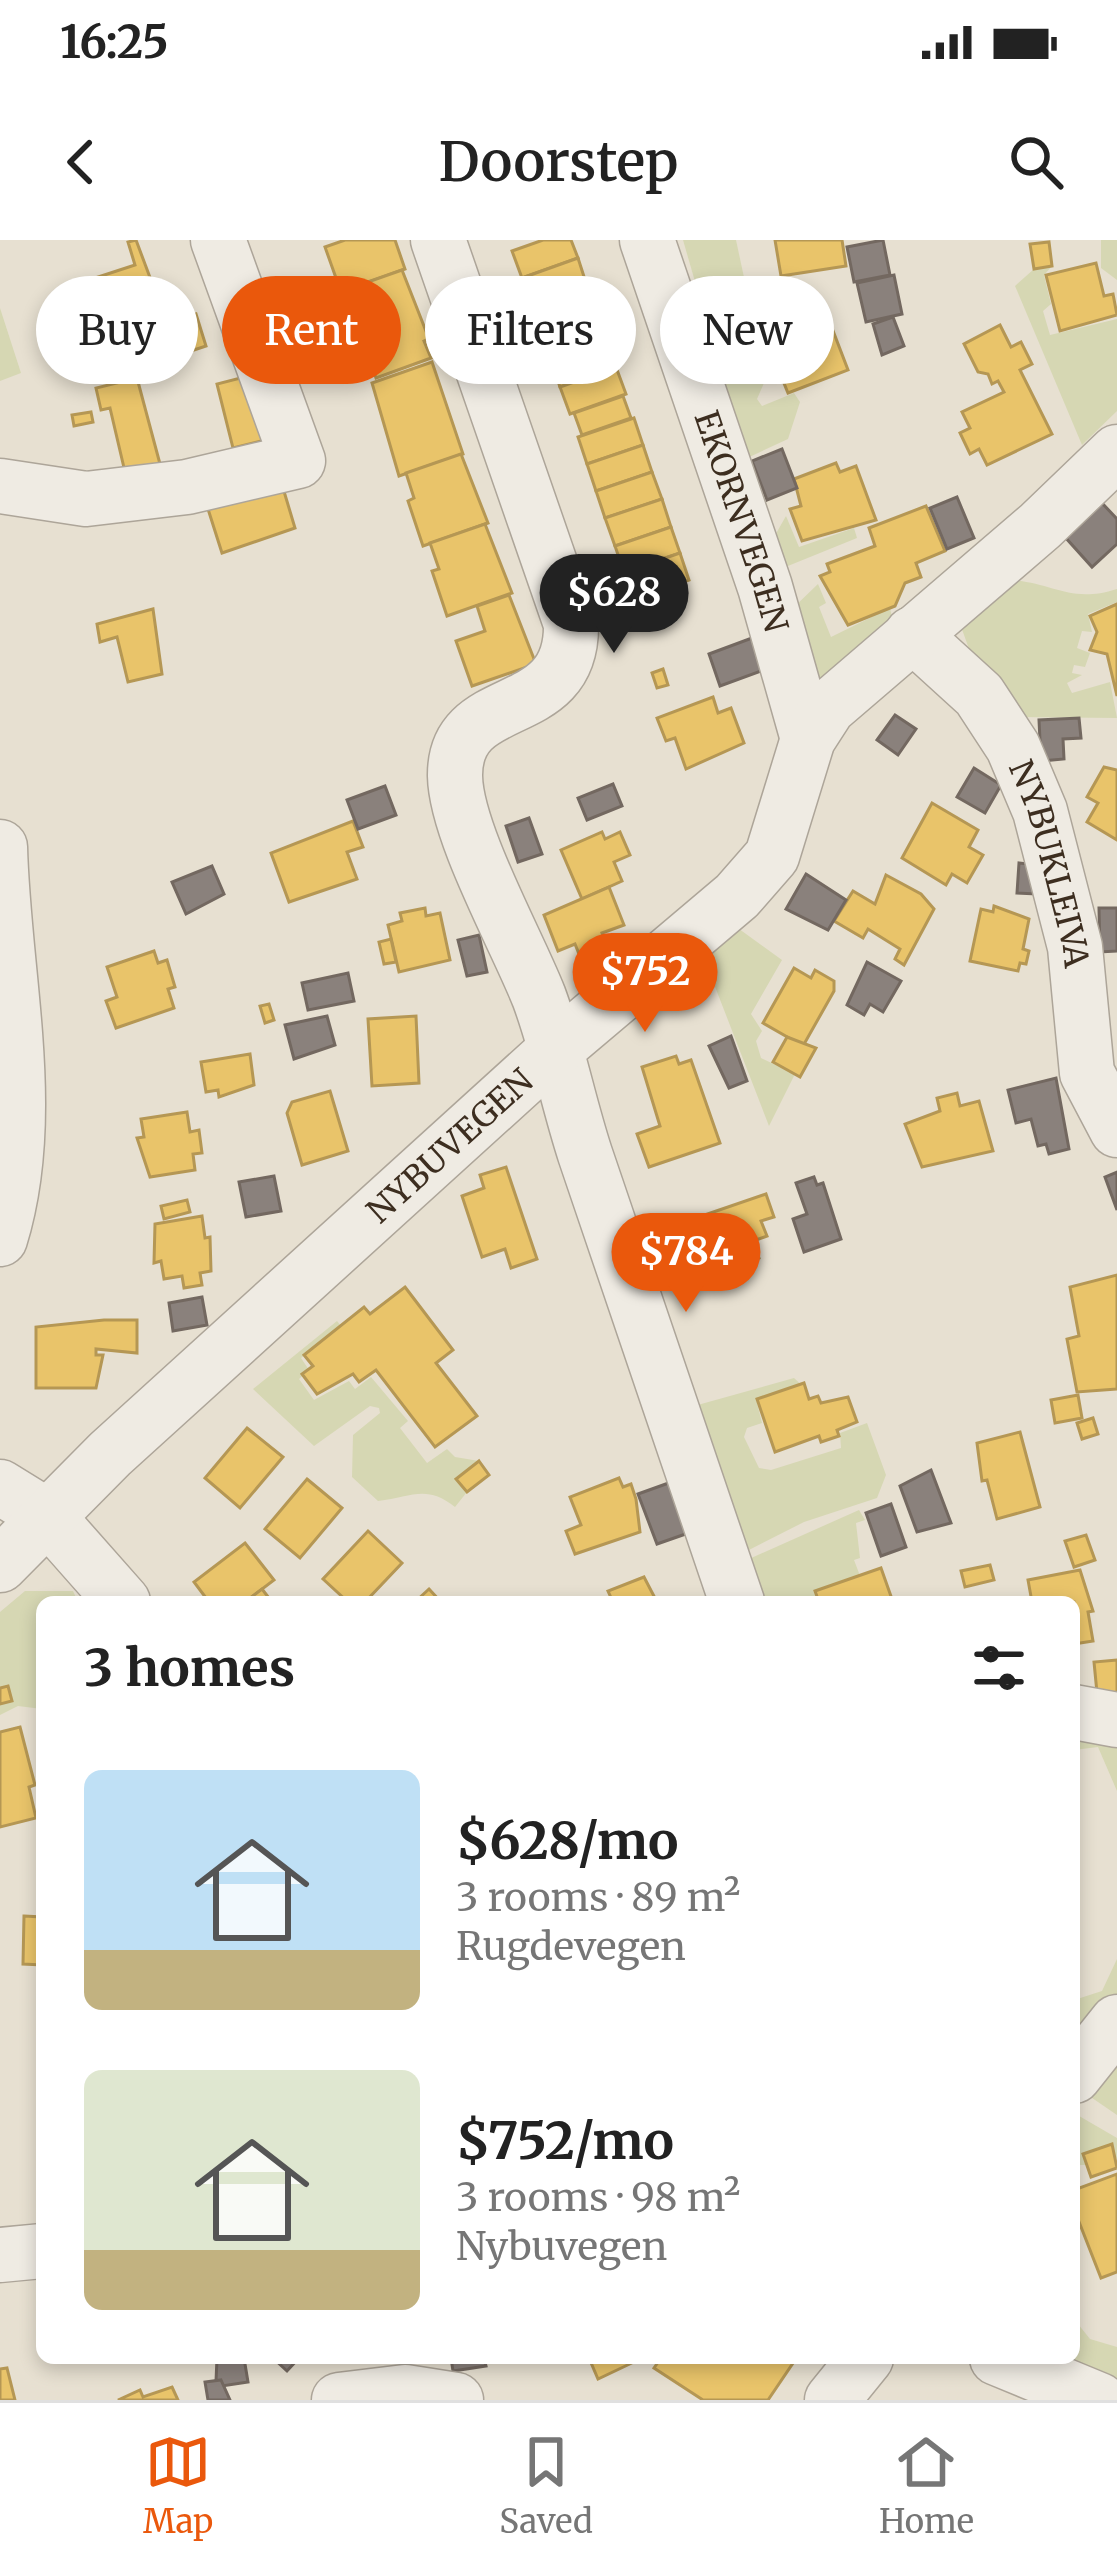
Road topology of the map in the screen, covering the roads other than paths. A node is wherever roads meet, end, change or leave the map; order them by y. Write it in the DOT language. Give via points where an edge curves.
graph roads {
  1 [pos="218,240"];
  2 [pos="438,240"];
  3 [pos="647,240"];
  4 [pos="1117,452"];
  5 [pos="0,486"];
  6 [pos="913,634"];
  7 [pos="808,739"];
  8 [pos="0,847"];
  9 [pos="0,858"];
  10 [pos="556,1050"];
  11 [pos="1117,1130"];
  12 [pos="0,1239"];
  13 [pos="0,1487"];
  14 [pos="47,1516"];
  15 [pos="0,1565"];
  16 [pos="118,1596"];
  17 [pos="735,1596"];
  18 [pos="1080,1713"];
  19 [pos="1117,1720"];
  20 [pos="1117,2022"];
  21 [pos="1080,2068"];
  22 [pos="36,2252"];
  23 [pos="0,2255"];
  24 [pos="861,2364"];
  25 [pos="1012,2364"];
  26 [pos="339,2400"];
  27 [pos="456,2400"];
  28 [pos="832,2400"];
  29 [pos="1100,2400"];
  1 -- 5 [label="street" via="298,461 187,487 86,499"];
  2 -- 10 [label="street" via="571,624 559,676 483,719 466,737 455,779"];
  3 -- 7 [label="street, EKORNVEGEN" via="754,552"];
  4 -- 6 [label="street, NYBUVEGEN"];
  6 -- 7 [label="street, NYBUVEGEN" via="828,708"];
  6 -- 11 [label="street, NYBUKLEIVA" via="979,695 1031,790 1075,947 1087,1073"];
  7 -- 10 [label="street, NYBUVEGEN" via="772,856 737,896"];
  8 -- 9 [label="street"];
  9 -- 12 [label="street" via="16,1142"];
  10 -- 14 [label="street, NYBUVEGEN"];
  10 -- 17 [label="street"];
  13 -- 14 [label="street"];
  14 -- 15 [label="street, NYBUVEGEN"];
  14 -- 16 [label="street"];
  18 -- 19 [label="street"];
  20 -- 21 [label="street"];
  22 -- 23 [label="street"];
  24 -- 28 [label="street"];
  25 -- 29 [label="street"];
  26 -- 27 [label="street" via="404,2392"];
}
